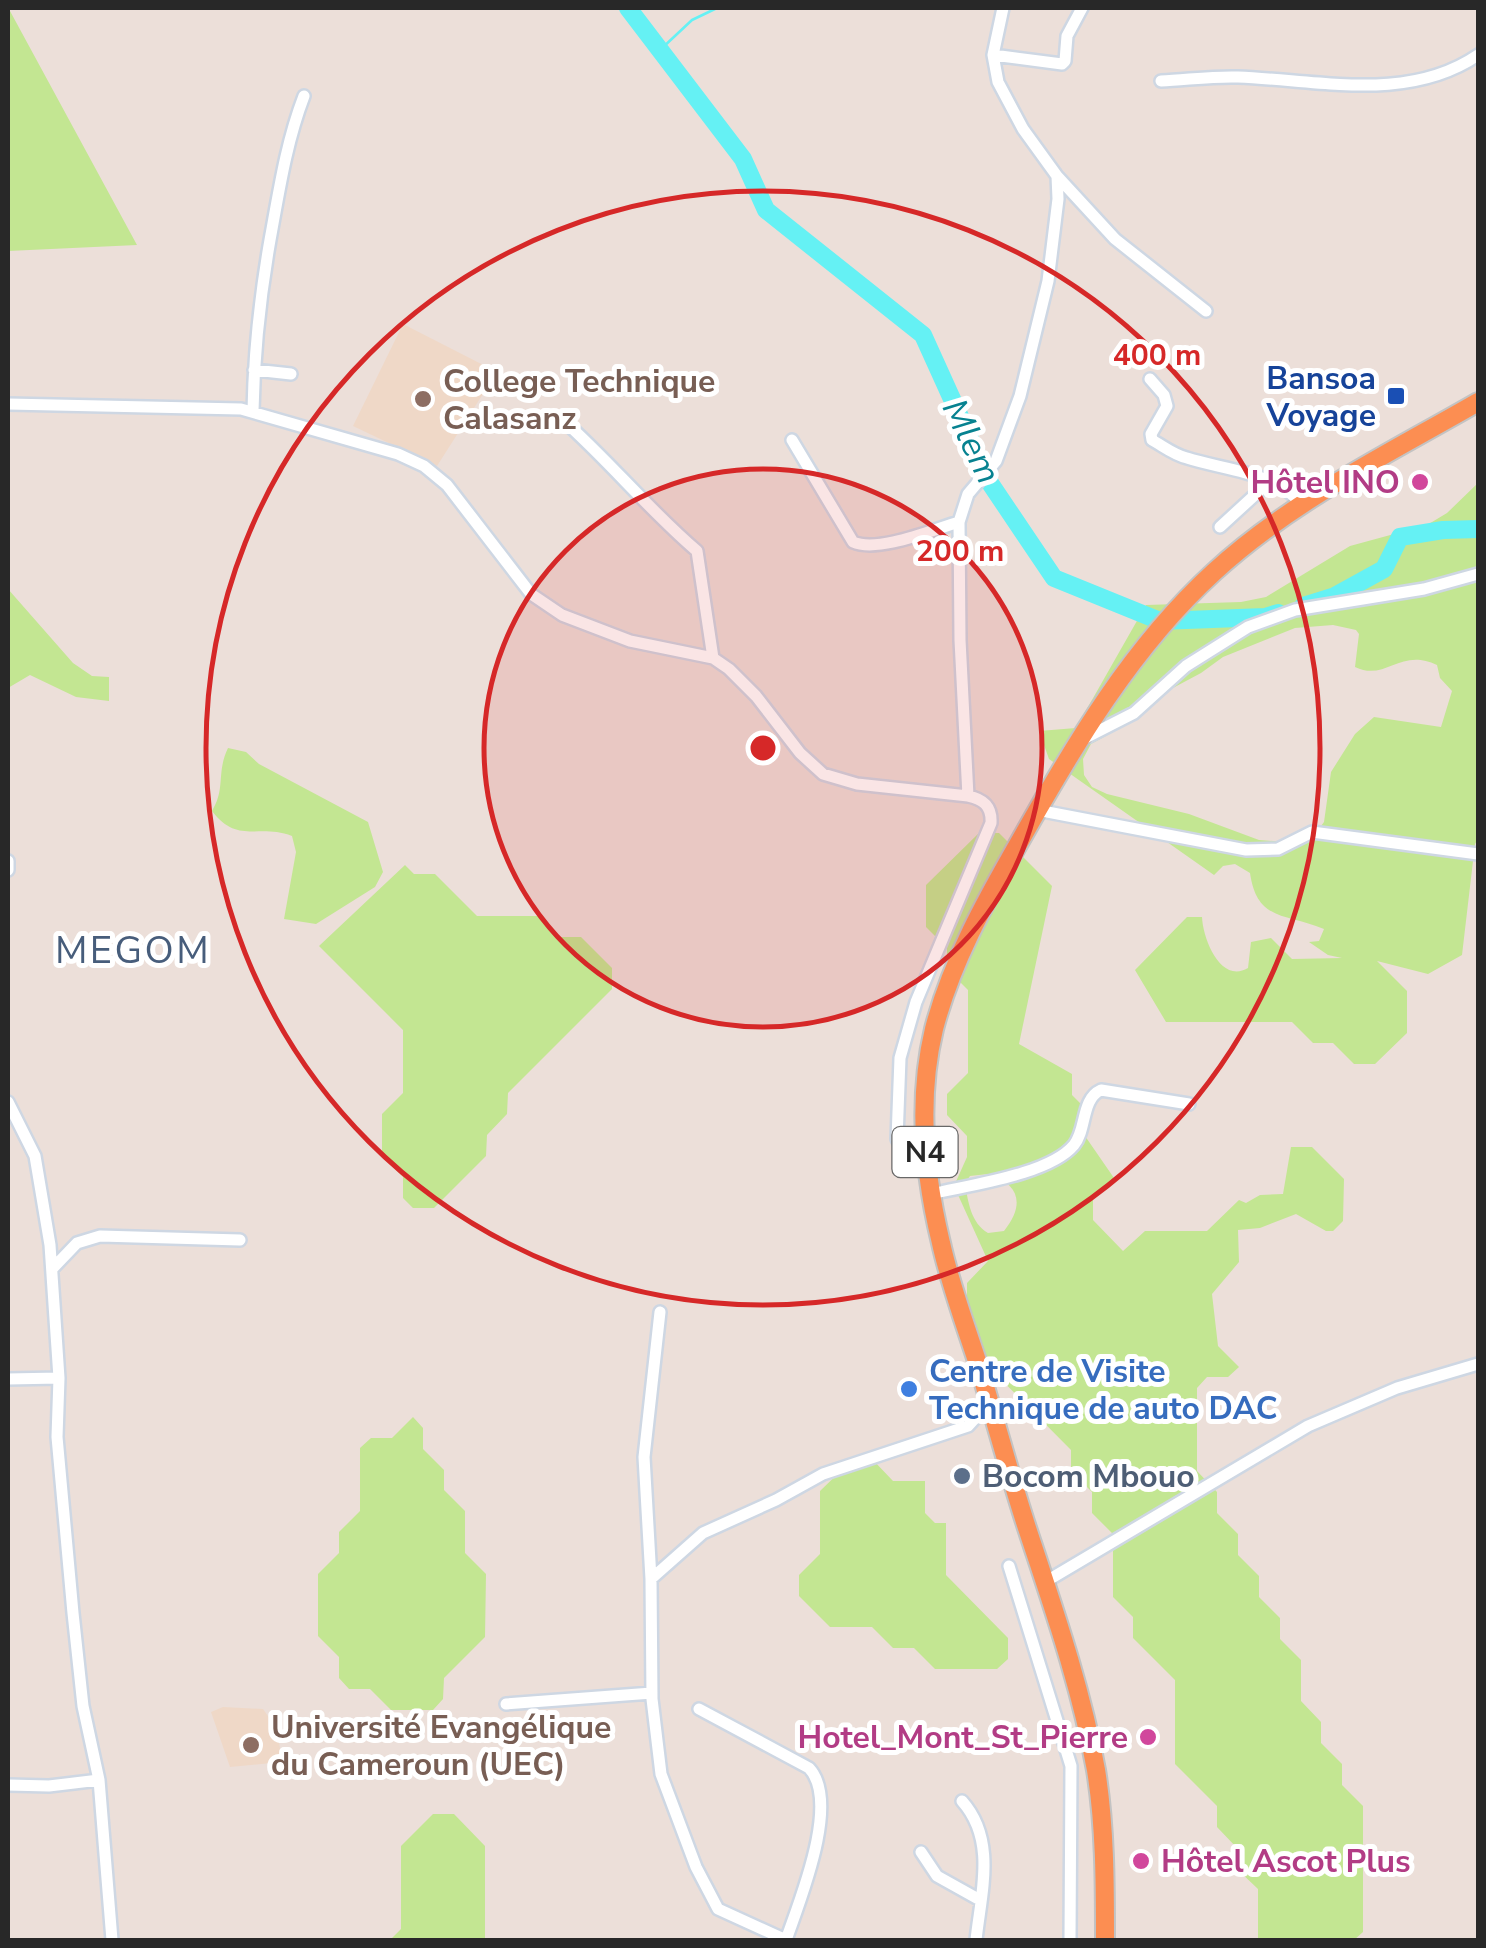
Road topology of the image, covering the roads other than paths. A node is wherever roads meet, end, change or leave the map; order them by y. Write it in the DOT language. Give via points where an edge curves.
graph roads {
  1 [pos="1003,8"];
  2 [pos="1082,8"];
  3 [pos="1478,54"];
  4 [pos="993,55"];
  5 [pos="1161,81"];
  6 [pos="304,96"];
  7 [pos="1057,176"];
  8 [pos="1206,310"];
  9 [pos="254,370"];
  10 [pos="291,374"];
  11 [pos="1150,379"];
  12 [pos="1478,389"];
  13 [pos="1478,402"];
  14 [pos="8,404"];
  15 [pos="254,411"];
  16 [pos="564,421"];
  17 [pos="1415,432"];
  18 [pos="792,440"];
  19 [pos="1270,482"];
  20 [pos="1299,501"];
  21 [pos="959,522"];
  22 [pos="1220,527"];
  23 [pos="1478,574"];
  24 [pos="713,658"];
  25 [pos="1080,741"];
  26 [pos="968,796"];
  27 [pos="1037,810"];
  28 [pos="1478,854"];
  29 [pos="8,861"];
  30 [pos="8,870"];
  31 [pos="8,1102"];
  32 [pos="1190,1104"];
  33 [pos="926,1168"];
  34 [pos="931,1194"];
  35 [pos="240,1240"];
  36 [pos="52,1270"];
  37 [pos="660,1312"];
  38 [pos="1478,1364"];
  39 [pos="58,1378"];
  40 [pos="8,1379"];
  41 [pos="990,1402"];
  42 [pos="1010,1566"];
  43 [pos="651,1579"];
  44 [pos="1045,1582"];
  45 [pos="652,1694"];
  46 [pos="506,1704"];
  47 [pos="699,1710"];
  48 [pos="99,1780"];
  49 [pos="8,1785"];
  50 [pos="962,1801"];
  51 [pos="921,1852"];
  52 [pos="980,1900"];
  53 [pos="112,1940"];
  54 [pos="786,1940"];
  55 [pos="976,1940"];
  56 [pos="1070,1940"];
  57 [pos="1105,1940"];
  1 -- 4 [label="street"];
  2 -- 4 [label="street" via="1062,64"];
  3 -- 5 [label="street" via="1459,68 1418,80 1363,86 1232,77"];
  4 -- 7 [label="street" via="1002,93"];
  6 -- 9 [label="street" via="262,279"];
  7 -- 8 [label="street" via="1116,240"];
  7 -- 21 [label="street" via="1048,281 1020,396 996,461 968,494"];
  9 -- 10 [label="street"];
  9 -- 15 [label="street"];
  11 -- 19 [label="street" via="1166,406 1152,440 1182,458"];
  12 -- 17 [label="highway, N4"];
  13 -- 17 [label="highway, N4"];
  14 -- 15 [label="street"];
  15 -- 24 [label="street" via="398,454 435,473 518,580 562,615 630,641"];
  16 -- 24 [label="street" via="697,552"];
  17 -- 20 [label="highway, N4"];
  18 -- 21 [label="street" via="853,542 878,545"];
  19 -- 20 [label="street"];
  19 -- 22 [label="street"];
  20 -- 25 [label="highway, N4" via="1212,573 1156,634"];
  21 -- 26 [label="street"];
  23 -- 25 [label="street" via="1295,610 1248,627 1186,666 1134,713"];
  24 -- 26 [label="street" via="748,687 824,774"];
  25 -- 27 [label="highway, N4"];
  26 -- 33 [label="street" via="985,803 991,823 920,988 898,1075 896,1140"];
  27 -- 28 [label="street" via="1262,851 1312,832"];
  27 -- 33 [label="highway, N4" via="942,1001 926,1082"];
  29 -- 30 [label="street"];
  31 -- 36 [label="street" via="35,1156"];
  32 -- 34 [label="street" via="1094,1092 1074,1145 1053,1160"];
  33 -- 34 [label="highway, N4"];
  34 -- 41 [label="highway, N4"];
  35 -- 36 [label="street" via="100,1236 77,1242"];
  36 -- 39 [label="street"];
  37 -- 43 [label="street" via="644,1458"];
  38 -- 44 [label="street" via="1335,1413"];
  39 -- 40 [label="street"];
  39 -- 48 [label="street" via="73,1613"];
  41 -- 43 [label="street" via="968,1426 823,1474 702,1533"];
  41 -- 44 [label="highway, N4"];
  42 -- 56 [label="street" via="1071,1766"];
  43 -- 45 [label="street"];
  44 -- 57 [label="highway" via="1095,1765"];
  45 -- 46 [label="street"];
  45 -- 54 [label="street" via="661,1774 712,1902 730,1917"];
  47 -- 54 [label="street" via="809,1768 818,1781 810,1874"];
  48 -- 49 [label="street"];
  48 -- 53 [label="street"];
  50 -- 52 [label="street" via="984,1843"];
  51 -- 52 [label="street" via="937,1876"];
  52 -- 55 [label="street"];
}
